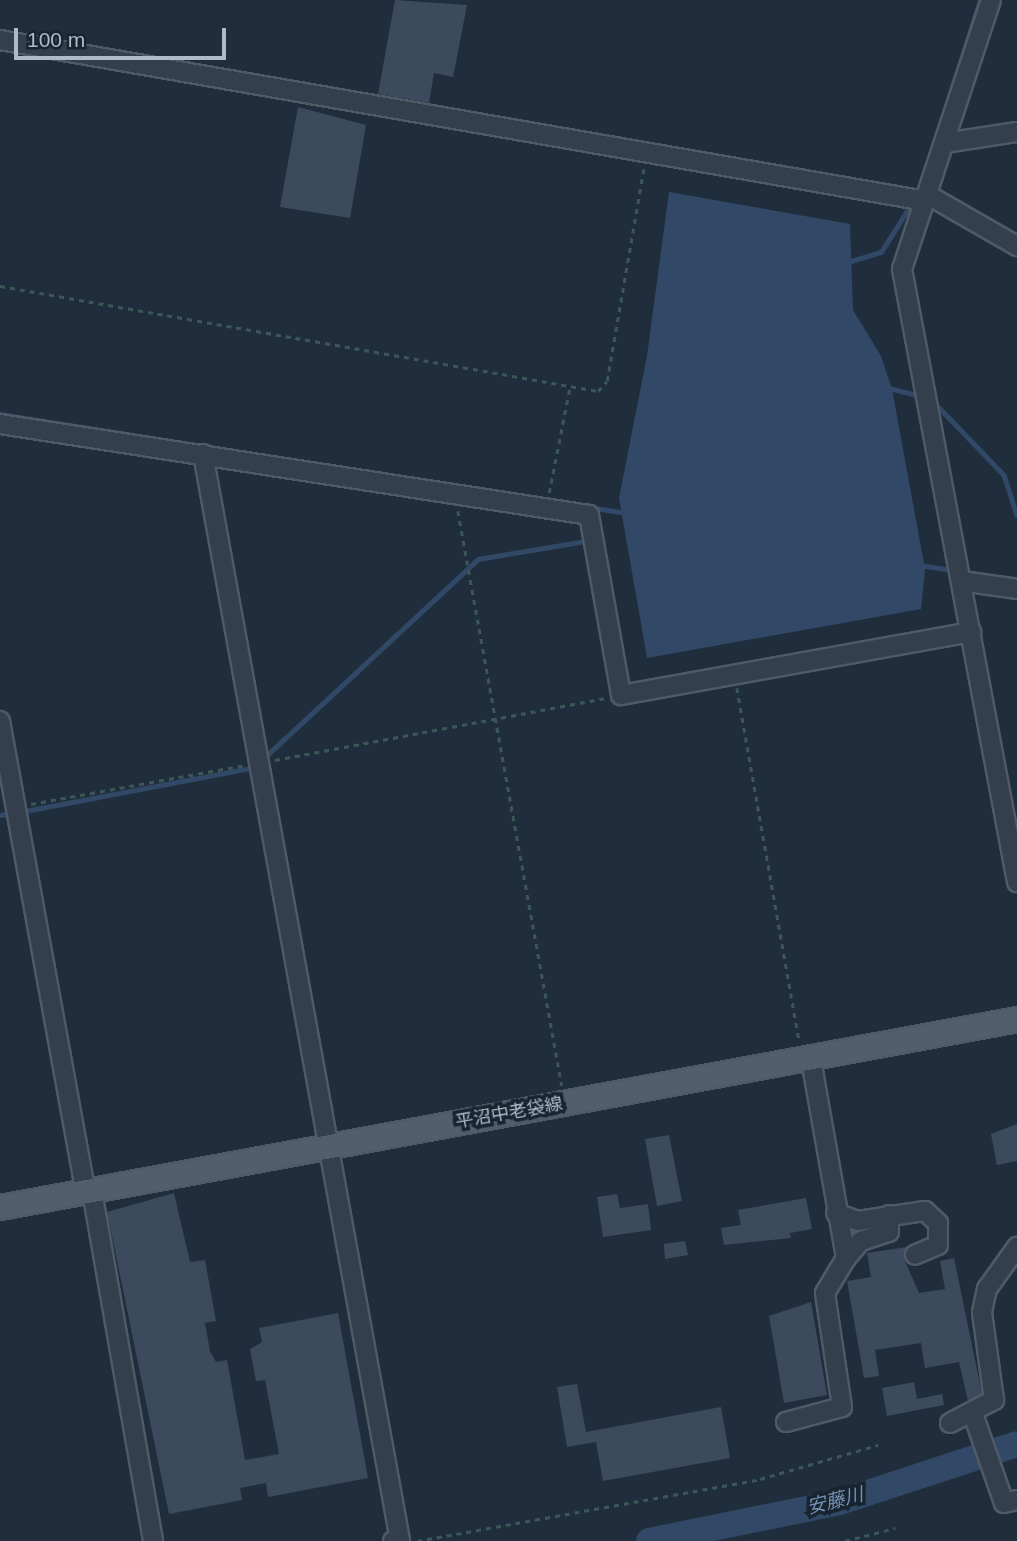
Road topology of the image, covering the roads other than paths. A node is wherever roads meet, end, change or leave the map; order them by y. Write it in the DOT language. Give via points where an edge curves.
graph roads {
  1 [pos="990,0"];
  2 [pos="0,40"];
  3 [pos="1017,132"];
  4 [pos="945,144"];
  5 [pos="927,198"];
  6 [pos="1017,246"];
  7 [pos="0,424"];
  8 [pos="203,454"];
  9 [pos="961,581"];
  10 [pos="1017,589"];
  11 [pos="971,632"];
  12 [pos="0,721"];
  13 [pos="1017,882"];
  14 [pos="1017,1019"];
  15 [pos="807,1059"];
  16 [pos="327,1146"];
  17 [pos="89,1192"];
  18 [pos="0,1207"];
  19 [pos="836,1213"];
  20 [pos="889,1215"];
  21 [pos="1017,1247"];
  22 [pos="915,1255"];
  23 [pos="846,1258"];
  24 [pos="973,1414"];
  25 [pos="786,1422"];
  26 [pos="950,1423"];
  27 [pos="1017,1500"];
  28 [pos="153,1541"];
  29 [pos="393,1541"];
  1 -- 4 [label="street"];
  2 -- 5 [label="street"];
  3 -- 4 [label="street"];
  4 -- 5 [label="street"];
  5 -- 6 [label="street"];
  5 -- 9 [label="street" via="902,269"];
  7 -- 8 [label="street"];
  8 -- 11 [label="street" via="589,515 621,695"];
  8 -- 16 [label="street"];
  9 -- 10 [label="street"];
  9 -- 11 [label="street"];
  11 -- 13 [label="street"];
  12 -- 17 [label="street"];
  14 -- 15 [label="main road, 平沼中老袋線"];
  15 -- 16 [label="main road, 平沼中老袋線"];
  15 -- 19 [label="street"];
  16 -- 17 [label="main road, 平沼中老袋線"];
  16 -- 29 [label="street" via="400,1540"];
  17 -- 18 [label="main road, 平沼中老袋線"];
  17 -- 28 [label="street"];
  19 -- 20 [label="street" via="858,1221"];
  19 -- 23 [label="street"];
  20 -- 22 [label="street" via="933,1215 937,1245"];
  20 -- 23 [label="street" via="889,1232 861,1241"];
  21 -- 24 [label="street" via="987,1289 981,1335 994,1400"];
  23 -- 25 [label="street" via="825,1293 842,1407"];
  24 -- 26 [label="street"];
  24 -- 27 [label="street" via="1004,1503"];
}
